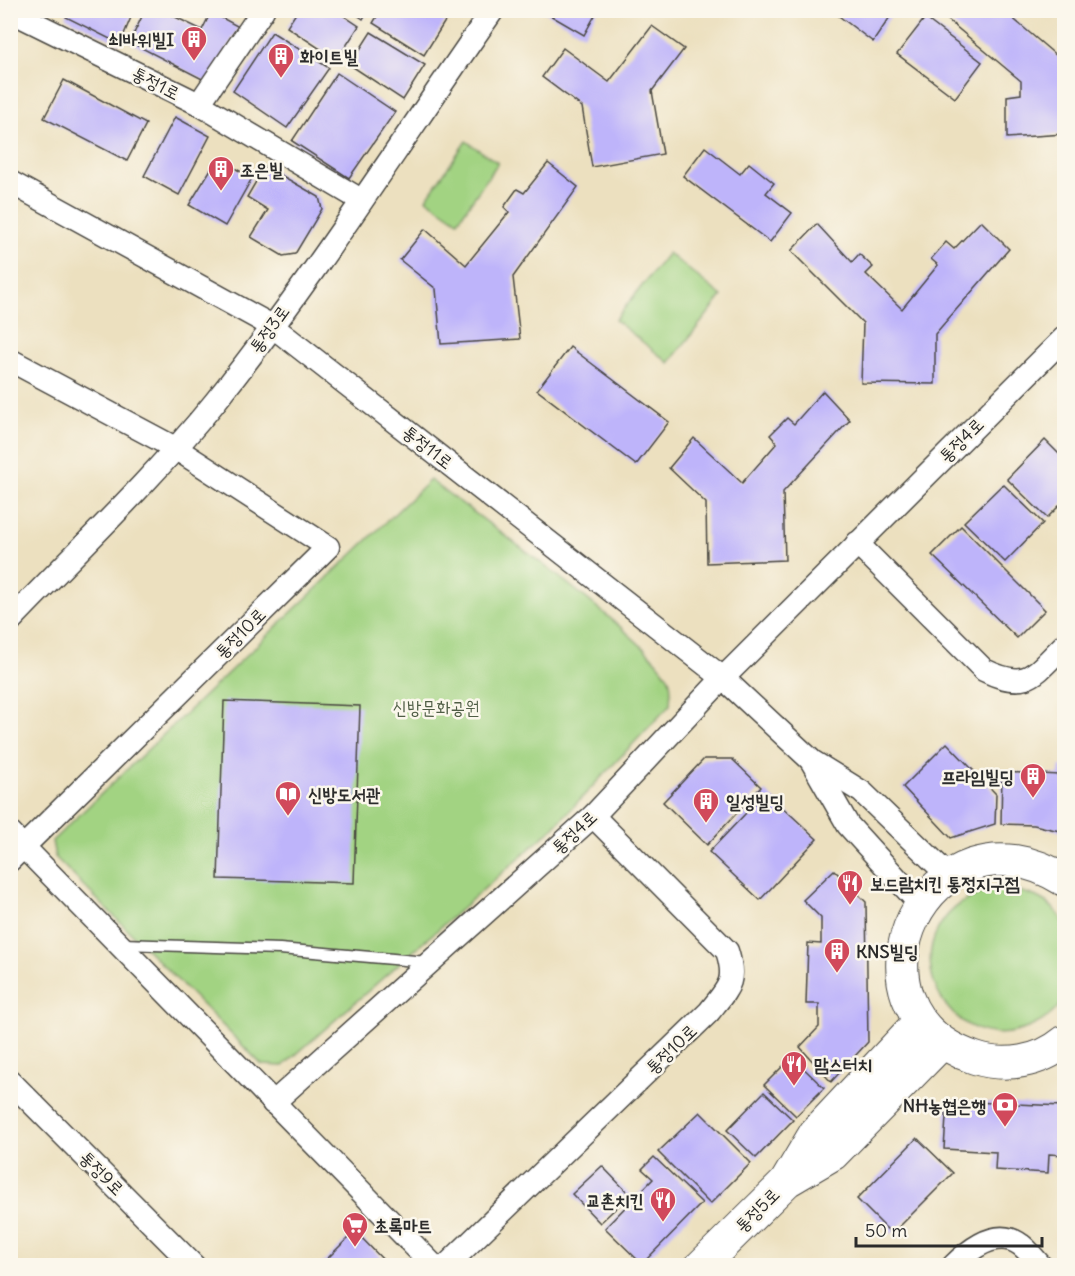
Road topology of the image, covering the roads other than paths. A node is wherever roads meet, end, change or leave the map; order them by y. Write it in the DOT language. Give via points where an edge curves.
graph roads {
  1 [pos="262,10"];
  2 [pos="493,10"];
  3 [pos="10,11"];
  4 [pos="199,104"];
  5 [pos="10,182"];
  6 [pos="361,200"];
  7 [pos="272,326"];
  8 [pos="1065,338"];
  9 [pos="11,361"];
  10 [pos="175,448"];
  11 [pos="857,543"];
  12 [pos="10,621"];
  13 [pos="1065,645"];
  14 [pos="723,678"];
  15 [pos="812,761"];
  16 [pos="593,816"];
  17 [pos="15,847"];
  18 [pos="1062,874"];
  19 [pos="949,876"];
  20 [pos="920,904"];
  21 [pos="118,944"];
  22 [pos="430,962"];
  23 [pos="920,1021"];
  24 [pos="942,1043"];
  25 [pos="1063,1045"];
  26 [pos="10,1081"];
  27 [pos="273,1103"];
  28 [pos="787,1181"];
  29 [pos="194,1266"];
  30 [pos="434,1266"];
  31 [pos="446,1266"];
  32 [pos="701,1266"];
  33 [pos="953,1266"];
  34 [pos="1041,1266"];
  1 -- 4 [label="street, 통정1로"];
  2 -- 6 [label="street, 통정3로"];
  3 -- 4 [label="street, 통정1로"];
  4 -- 6 [label="street"];
  5 -- 7 [label="street, 통정11로"];
  6 -- 7 [label="street, 통정3로"];
  7 -- 10 [label="street, 통정3로"];
  7 -- 14 [label="street, 통정11로"];
  8 -- 11 [label="street, 통정4로"];
  9 -- 10 [label="street"];
  10 -- 12 [label="street, 통정3로"];
  10 -- 17 [label="street, 통정10로" via="327,547"];
  11 -- 13 [label="street" via="984,670 1005,680 1027,679"];
  11 -- 14 [label="street, 통정4로"];
  14 -- 15 [label="street, 통정11로"];
  14 -- 16 [label="street, 통정4로"];
  15 -- 19 [label="street" via="862,792"];
  15 -- 20 [label="street" via="849,825"];
  16 -- 22 [label="street, 통정4로"];
  16 -- 31 [label="street, 통정10로" via="727,951 733,969 728,989 709,1012"];
  17 -- 21 [label="street, 통정10로"];
  18 -- 19 [label="street" via="1005,860 972,864"];
  19 -- 20 [label="street"];
  20 -- 23 [label="street" via="905,934 902,967 909,1001"];
  21 -- 22 [label="lane" via="280,949"];
  21 -- 27 [label="street, 통정10로"];
  22 -- 27 [label="street, 통정4로"];
  23 -- 24 [label="street"];
  23 -- 28 [label="street" via="815,1133"];
  24 -- 25 [label="street" via="987,1062 1022,1062"];
  24 -- 28 [label="street" via="833,1154"];
  26 -- 29 [label="street, 통정9로"];
  27 -- 30 [label="street, 통정10로"];
  28 -- 32 [label="street, 통정5로"];
  33 -- 34 [label="street" via="986,1240 1005,1238 1020,1244"];
}
